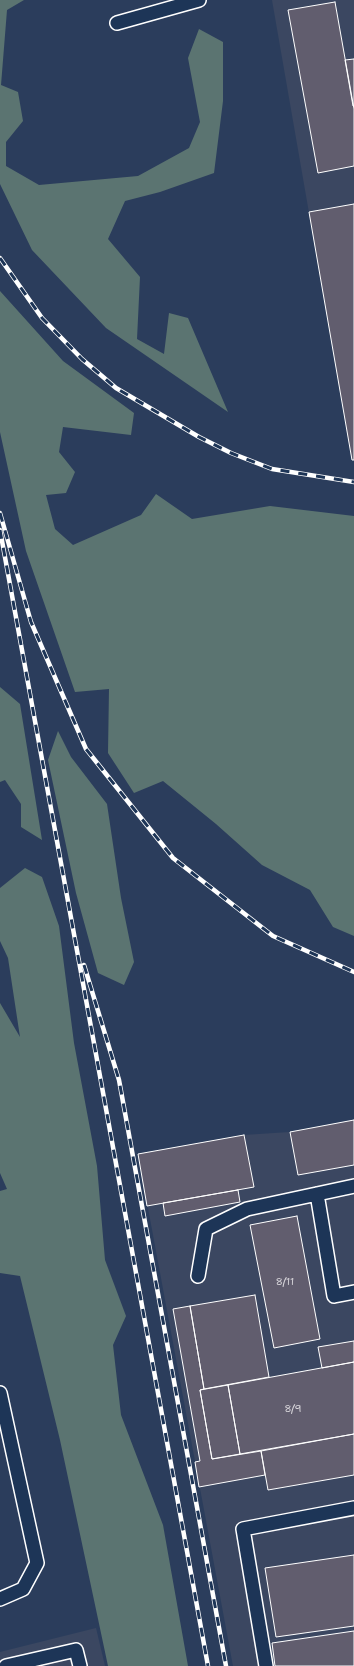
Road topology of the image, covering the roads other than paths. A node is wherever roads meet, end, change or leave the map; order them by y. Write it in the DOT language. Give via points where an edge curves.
graph roads {
  1 [pos="199,0"];
  2 [pos="116,23"];
  3 [pos="354,1186"];
  4 [pos="317,1194"];
  5 [pos="198,1276"];
  6 [pos="354,1292"];
  7 [pos="0,1393"];
  8 [pos="354,1508"];
  9 [pos="0,1599"];
  10 [pos="6,1666"];
  11 [pos="80,1666"];
  12 [pos="266,1666"];
  1 -- 2 [label="lane"];
  3 -- 4 [label="lane"];
  4 -- 5 [label="lane" via="247,1209 206,1229"];
  4 -- 6 [label="lane" via="334,1296"];
  7 -- 9 [label="lane" via="37,1563 23,1589"];
  8 -- 12 [label="lane" via="243,1529"];
  10 -- 11 [label="lane" via="76,1650"];
}
